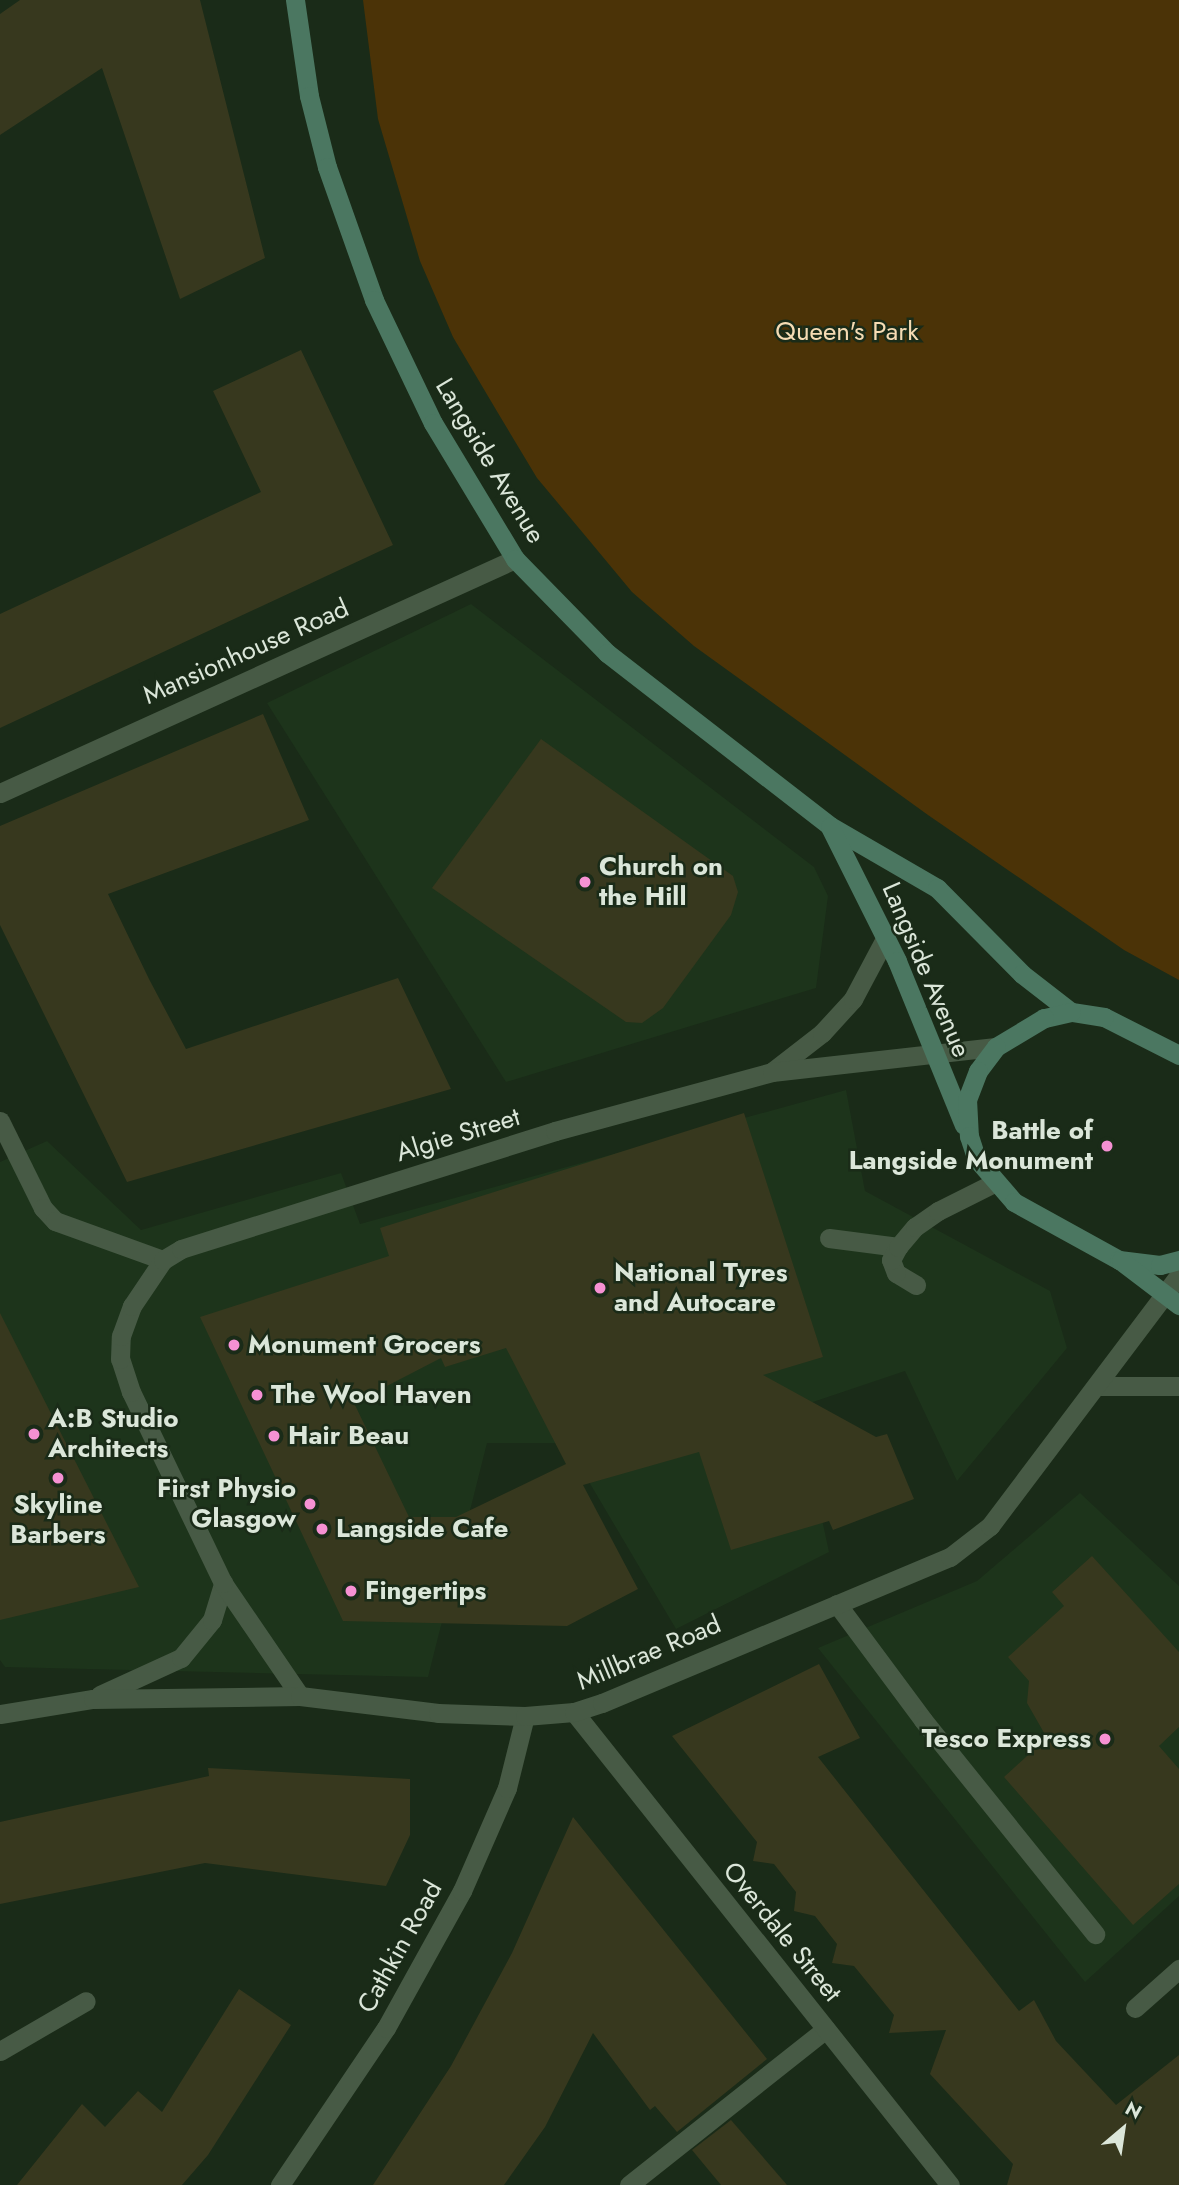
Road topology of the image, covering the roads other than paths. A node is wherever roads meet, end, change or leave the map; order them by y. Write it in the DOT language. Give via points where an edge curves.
graph roads {
  1 [pos="295,0"];
  2 [pos="515,559"];
  3 [pos="0,793"];
  4 [pos="830,826"];
  5 [pos="886,937"];
  6 [pos="1071,1012"];
  7 [pos="996,1047"];
  8 [pos="1174,1050"];
  9 [pos="932,1055"];
  10 [pos="772,1072"];
  11 [pos="0,1121"];
  12 [pos="969,1136"];
  13 [pos="994,1183"];
  14 [pos="829,1238"];
  15 [pos="898,1248"];
  16 [pos="163,1260"];
  17 [pos="1119,1260"];
  18 [pos="1179,1260"];
  19 [pos="1179,1275"];
  20 [pos="916,1285"];
  21 [pos="1171,1300"];
  22 [pos="1098,1386"];
  23 [pos="1179,1386"];
  24 [pos="223,1583"];
  25 [pos="837,1604"];
  26 [pos="300,1696"];
  27 [pos="93,1699"];
  28 [pos="573,1712"];
  29 [pos="0,1714"];
  30 [pos="525,1716"];
  31 [pos="1095,1934"];
  32 [pos="1179,1969"];
  33 [pos="86,2001"];
  34 [pos="1135,2008"];
  35 [pos="826,2029"];
  36 [pos="0,2051"];
  37 [pos="280,2185"];
  38 [pos="629,2185"];
  39 [pos="950,2185"];
  1 -- 2 [label="main road, Langside Avenue" via="309,96 327,167 374,300 433,423"];
  2 -- 3 [label="street, Mansionhouse Road"];
  2 -- 4 [label="main road, Langside Avenue" via="607,653"];
  4 -- 5 [label="main road, Langside Avenue"];
  4 -- 6 [label="main road, Langside Avenue" via="937,888 1022,974"];
  5 -- 9 [label="main road, Langside Avenue"];
  5 -- 10 [label="street, Algie Street" via="853,999 822,1033"];
  6 -- 7 [label="main road" via="1044,1018"];
  6 -- 8 [label="main road" via="1104,1017"];
  7 -- 9 [label="street, Algie Street"];
  7 -- 12 [label="main road" via="978,1071 967,1099"];
  9 -- 10 [label="street, Algie Street"];
  9 -- 12 [label="main road, Langside Avenue"];
  10 -- 16 [label="street, Algie Street" via="555,1132 181,1249"];
  11 -- 16 [label="street" via="43,1208 55,1221"];
  12 -- 13 [label="main road, Langside Avenue" via="976,1158"];
  13 -- 15 [label="street" via="930,1216"];
  13 -- 17 [label="main road, Langside Avenue" via="1049,1224"];
  14 -- 15 [label="street"];
  15 -- 20 [label="street" via="891,1261 896,1273"];
  16 -- 24 [label="street" via="132,1306 121,1336 120,1359 131,1392"];
  17 -- 18 [label="main road" via="1160,1265"];
  17 -- 21 [label="main road"];
  19 -- 21 [label="street, Millbrae Road"];
  21 -- 22 [label="street, Millbrae Road"];
  22 -- 23 [label="street"];
  22 -- 25 [label="street, Millbrae Road" via="990,1526 950,1557"];
  24 -- 26 [label="street"];
  24 -- 27 [label="street" via="212,1620 181,1658"];
  25 -- 28 [label="street, Millbrae Road"];
  25 -- 31 [label="street" via="923,1720"];
  26 -- 27 [label="street, Millbrae Road"];
  26 -- 30 [label="street, Millbrae Road" via="438,1713"];
  27 -- 29 [label="street, Millbrae Road"];
  28 -- 30 [label="street, Millbrae Road"];
  28 -- 35 [label="street, Overdale Street"];
  30 -- 37 [label="street, Cathkin Road" via="507,1788 462,1891 386,2028"];
  32 -- 34 [label="street"];
  33 -- 36 [label="street"];
  35 -- 38 [label="street"];
  35 -- 39 [label="street, Overdale Street"];
}
